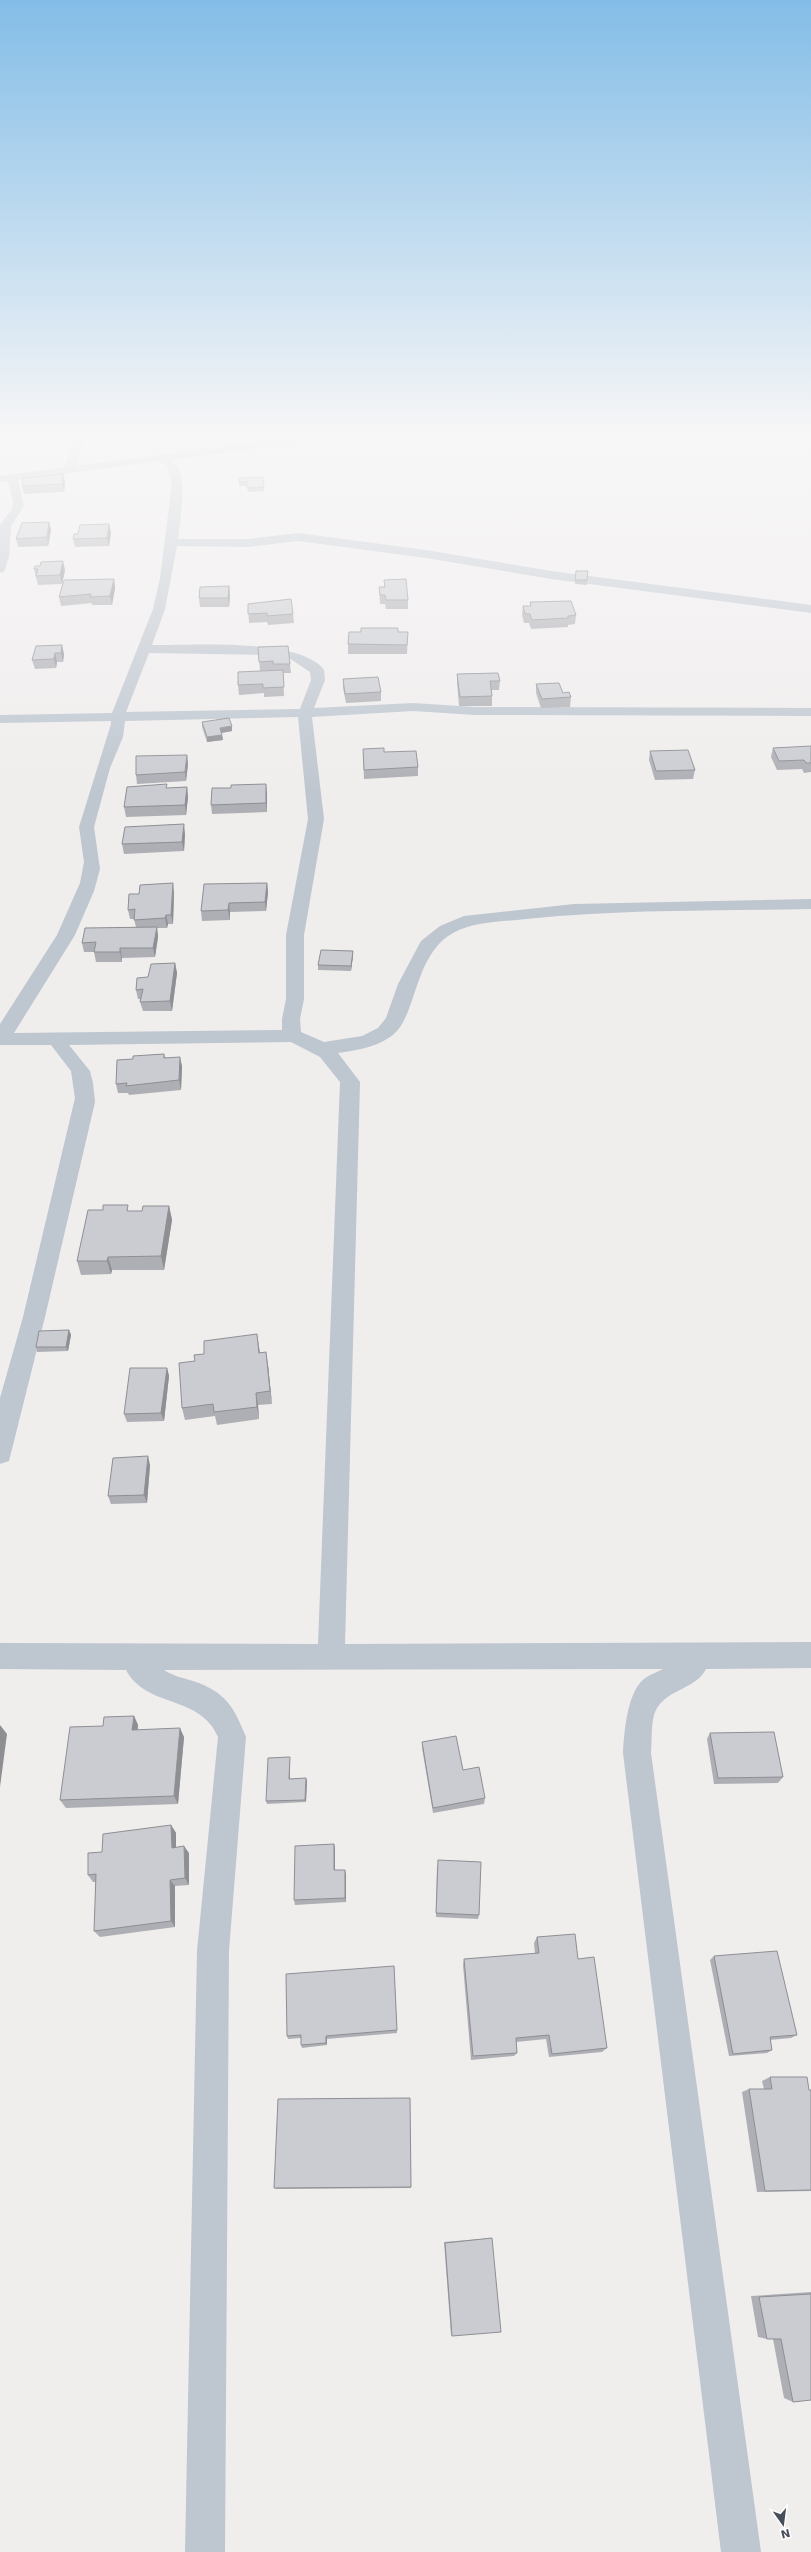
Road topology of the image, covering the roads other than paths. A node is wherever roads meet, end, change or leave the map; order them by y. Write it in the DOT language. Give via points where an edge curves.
graph roads {
  1 [pos="4,555"];
  2 [pos="169,555"];
  3 [pos="433,555"];
  4 [pos="0,569"];
  5 [pos="810,608"];
  6 [pos="144,649"];
  7 [pos="811,712"];
  8 [pos="305,713"];
  9 [pos="118,716"];
  10 [pos="0,719"];
  11 [pos="811,904"];
  12 [pos="292,1036"];
  13 [pos="1,1038"];
  14 [pos="59,1038"];
  15 [pos="323,1049"];
  16 [pos="0,1453"];
  17 [pos="699,1655"];
  18 [pos="811,1655"];
  19 [pos="0,1656"];
  20 [pos="134,1656"];
  21 [pos="331,1657"];
  22 [pos="205,2552"];
  23 [pos="741,2552"];
  1 -- 4 [label="street"];
  2 -- 6 [label="street" via="159,609"];
  3 -- 5 [label="street" via="551,575"];
  6 -- 8 [label="street" via="254,649 294,654 317,670 318,680"];
  6 -- 9 [label="street"];
  7 -- 8 [label="street" via="475,711 413,707"];
  8 -- 9 [label="street"];
  8 -- 12 [label="street" via="316,819 295,935"];
  9 -- 10 [label="street"];
  9 -- 13 [label="street" via="119,732 104,766 87,822 86,837 92,860 91,876 66,935 21,1002"];
  11 -- 15 [label="street" via="574,909 484,917 446,930 421,953 391,1026 366,1042"];
  12 -- 14 [label="street"];
  12 -- 15 [label="street"];
  13 -- 14 [label="street"];
  14 -- 16 [label="street" via="60,1047 82,1076 85,1102"];
  15 -- 21 [label="street" via="342,1066 350,1082"];
  17 -- 18 [label="street"];
  17 -- 21 [label="street"];
  17 -- 23 [label="street" via="692,1668 652,1690 640,1714 637,1753"];
  19 -- 20 [label="street"];
  20 -- 21 [label="street"];
  20 -- 22 [label="street" via="145,1673 157,1682 200,1696 227,1719 232,1737 213,1950"];
}
